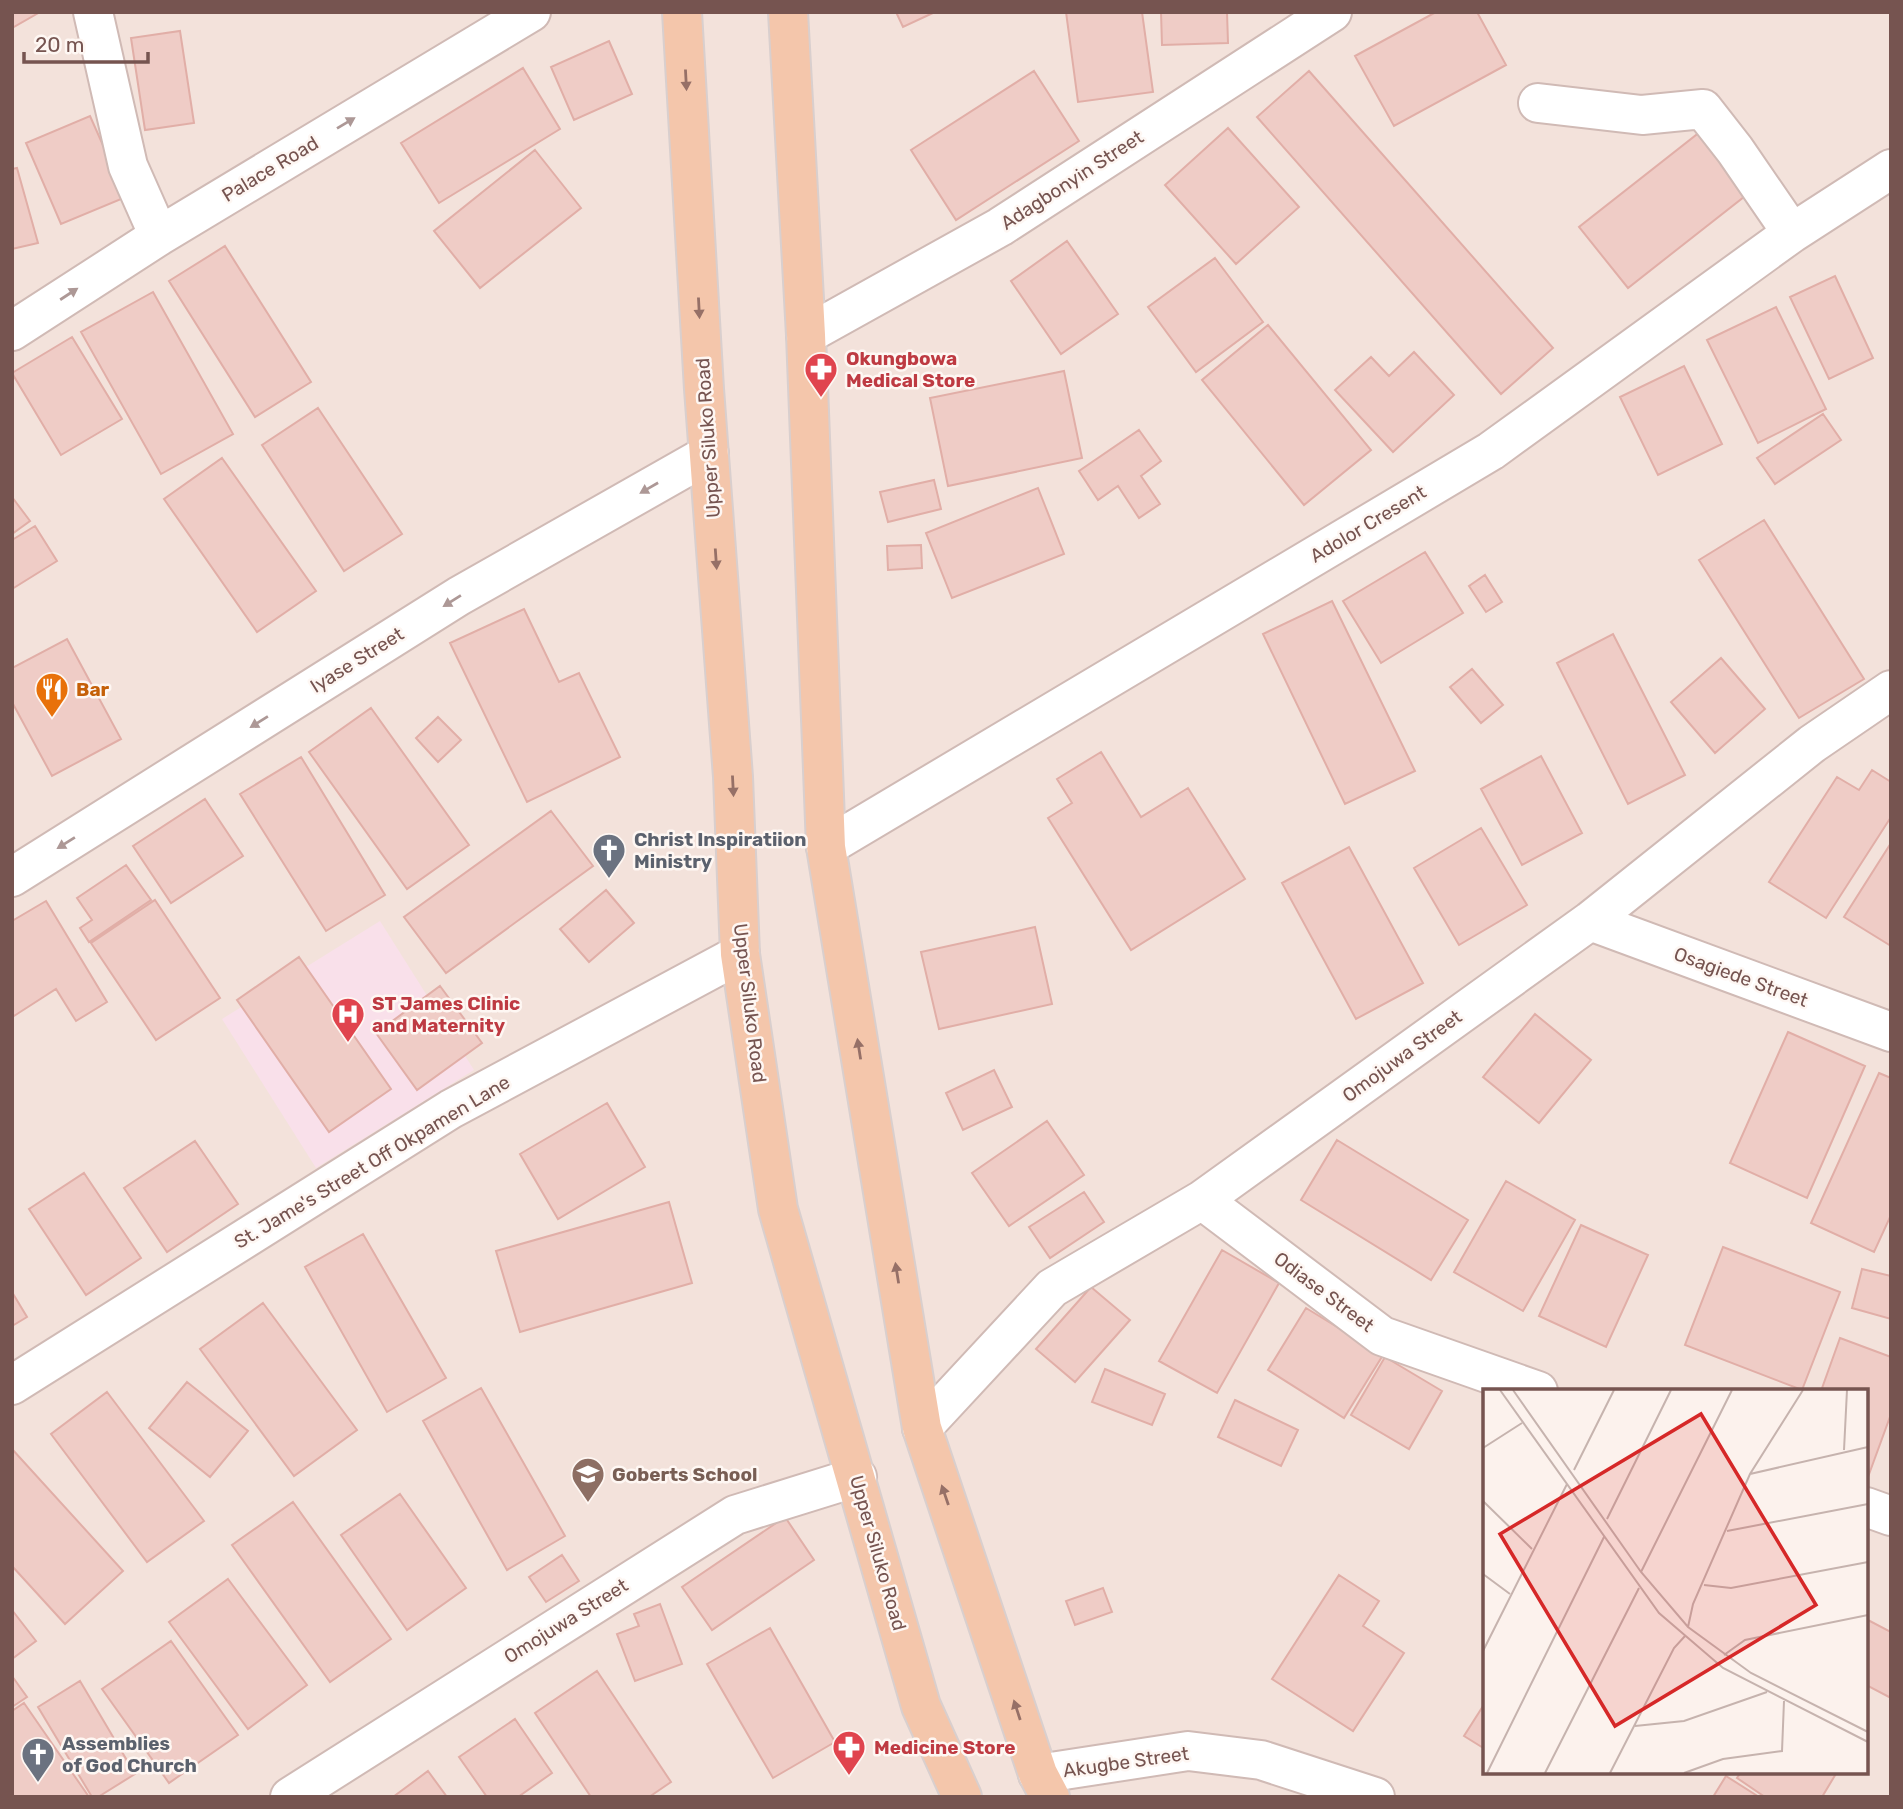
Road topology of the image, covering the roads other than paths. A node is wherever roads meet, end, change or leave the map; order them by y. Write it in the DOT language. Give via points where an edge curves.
graph roads {
  1 [pos="93,12"];
  2 [pos="531,12"];
  3 [pos="682,12"];
  4 [pos="788,12"];
  5 [pos="1332,12"];
  6 [pos="1538,103"];
  7 [pos="1891,169"];
  8 [pos="1792,233"];
  9 [pos="159,236"];
  10 [pos="12,331"];
  11 [pos="806,335"];
  12 [pos="709,454"];
  13 [pos="1891,690"];
  14 [pos="826,848"];
  15 [pos="12,877"];
  16 [pos="1590,921"];
  17 [pos="740,954"];
  18 [pos="1891,1032"];
  19 [pos="1202,1200"];
  20 [pos="12,1385"];
  21 [pos="1532,1389"];
  22 [pos="922,1428"];
  23 [pos="857,1477"];
  24 [pos="1868,1508"];
  25 [pos="1891,1516"];
  26 [pos="1044,1785"];
  27 [pos="290,1797"];
  28 [pos="962,1797"];
  29 [pos="1375,1797"];
  1 -- 9 [label="street" via="128,166"];
  9 -- 2 [label="street, Palace Road, one-way"];
  3 -- 12 [label="main road, Upper Siluko Road, one-way"];
  4 -- 11 [label="main road"];
  5 -- 11 [label="street, Adagbonyin Street" via="1000,227"];
  6 -- 8 [label="street" via="1642,115 1703,109"];
  7 -- 8 [label="street, Adolor Cresent"];
  8 -- 14 [label="street, Adolor Cresent" via="1491,451"];
  10 -- 9 [label="street, Palace Road, one-way"];
  11 -- 14 [label="main road"];
  12 -- 15 [label="street, Iyase Street, one-way" via="459,596"];
  12 -- 17 [label="main road, Upper Siluko Road, one-way" via="733,777"];
  13 -- 16 [label="street, Omojuwa Street" via="1812,744"];
  22 -- 14 [label="main road, one-way"];
  16 -- 18 [label="street, Osagiede Street"];
  16 -- 19 [label="street, Omojuwa Street"];
  17 -- 20 [label="street, St. Jame's Street Off Okpamen Lane" via="451,1109"];
  17 -- 23 [label="main road, Upper Siluko Road" via="778,1209"];
  19 -- 21 [label="street, Odiase Street" via="1382,1336"];
  19 -- 22 [label="street, Omojuwa Street" via="1052,1288"];
  26 -- 22 [label="main road, one-way"];
  23 -- 27 [label="street, Omojuwa Street" via="735,1515"];
  23 -- 28 [label="main road, Upper Siluko Road" via="921,1706"];
  24 -- 25 [label="street"];
  26 -- 29 [label="street, Akugbe Street" via="1188,1751 1261,1760"];
}
